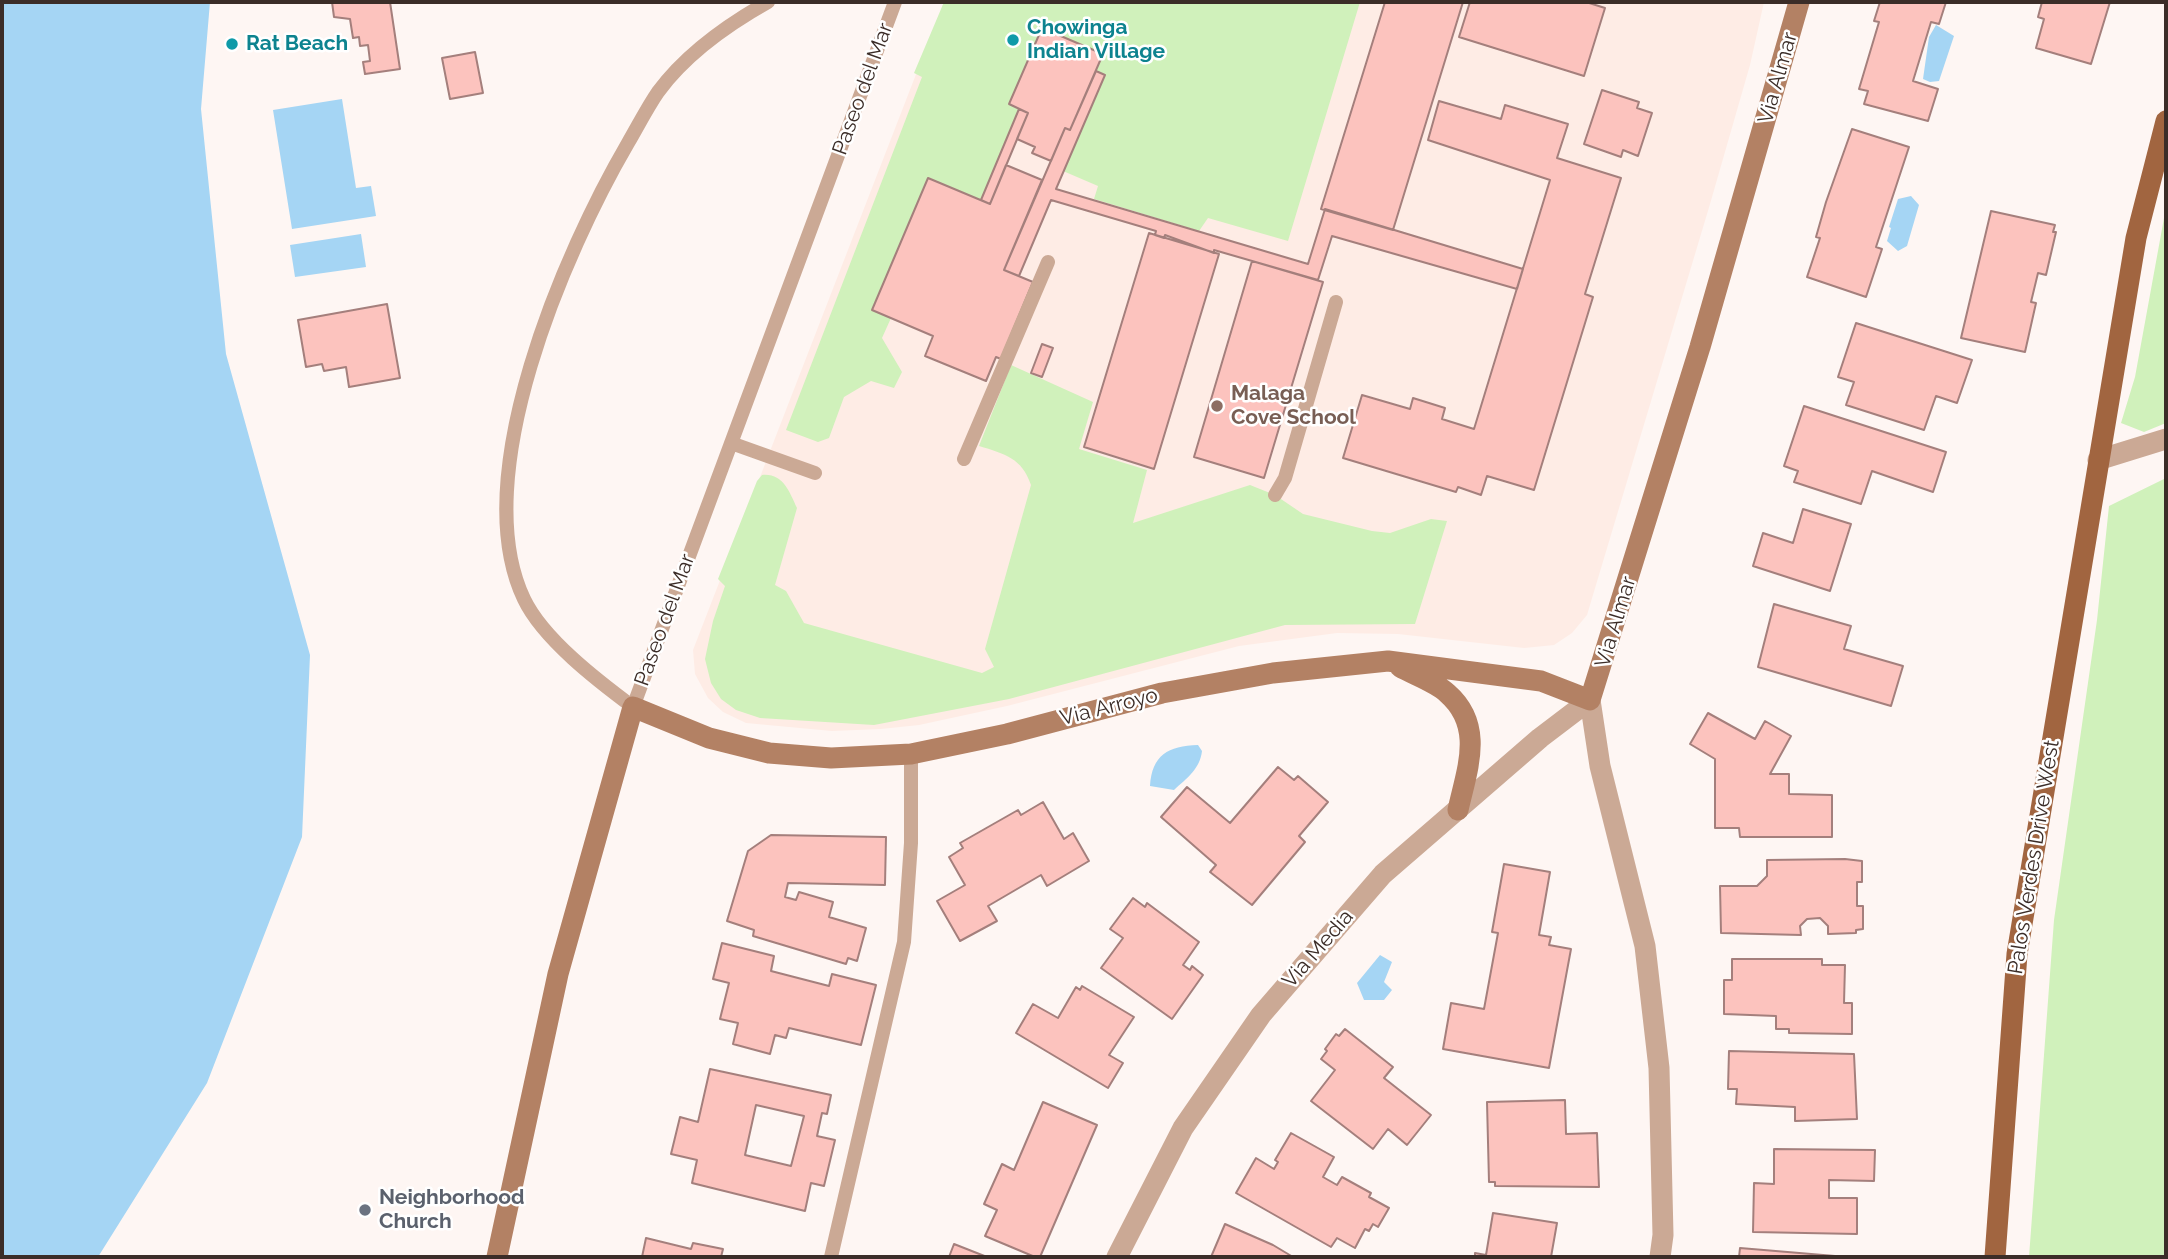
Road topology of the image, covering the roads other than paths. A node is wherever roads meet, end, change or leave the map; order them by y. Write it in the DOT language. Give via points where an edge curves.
graph roads {
  1 [pos="768,2"];
  2 [pos="895,2"];
  3 [pos="1799,2"];
  4 [pos="2166,121"];
  5 [pos="1048,262"];
  6 [pos="1336,302"];
  7 [pos="2166,439"];
  8 [pos="731,443"];
  9 [pos="964,459"];
  10 [pos="2098,460"];
  11 [pos="815,473"];
  12 [pos="1275,495"];
  13 [pos="1388,661"];
  14 [pos="1590,700"];
  15 [pos="633,707"];
  16 [pos="911,754"];
  17 [pos="1458,810"];
  18 [pos="497,1257"];
  19 [pos="831,1257"];
  20 [pos="1116,1257"];
  21 [pos="1660,1257"];
  22 [pos="1995,1257"];
  1 -- 15 [label="lane" via="693,53 658,93 599,194 570,251 550,308 527,380 511,454 506,539 525,601 582,667"];
  2 -- 8 [label="lane, Paseo del Mar"];
  3 -- 14 [label="street, Via Almar" via="1700,347"];
  4 -- 10 [label="main road, Palos Verdes Drive West" via="2136,238"];
  5 -- 9 [label="lane"];
  6 -- 12 [label="lane" via="1285,478"];
  7 -- 10 [label="street"];
  8 -- 11 [label="lane"];
  8 -- 15 [label="lane, Paseo del Mar"];
  10 -- 22 [label="main road, Palos Verdes Drive West" via="2017,954"];
  13 -- 14 [label="street, Via Arroyo" via="1541,681"];
  13 -- 16 [label="street, Via Arroyo" via="1273,673 1174,691"];
  13 -- 17 [label="street" via="1447,693 1465,716 1473,747"];
  14 -- 17 [label="street, Via Media"];
  14 -- 21 [label="street, Via Almar" via="1600,766 1645,946 1659,1068"];
  15 -- 16 [label="street, Via Arroyo" via="709,738 769,753 831,758"];
  15 -- 18 [label="street, Paseo del Mar" via="558,974"];
  16 -- 19 [label="lane" via="904,942"];
  17 -- 20 [label="street, Via Media" via="1383,874 1261,1015 1183,1128"];
}
